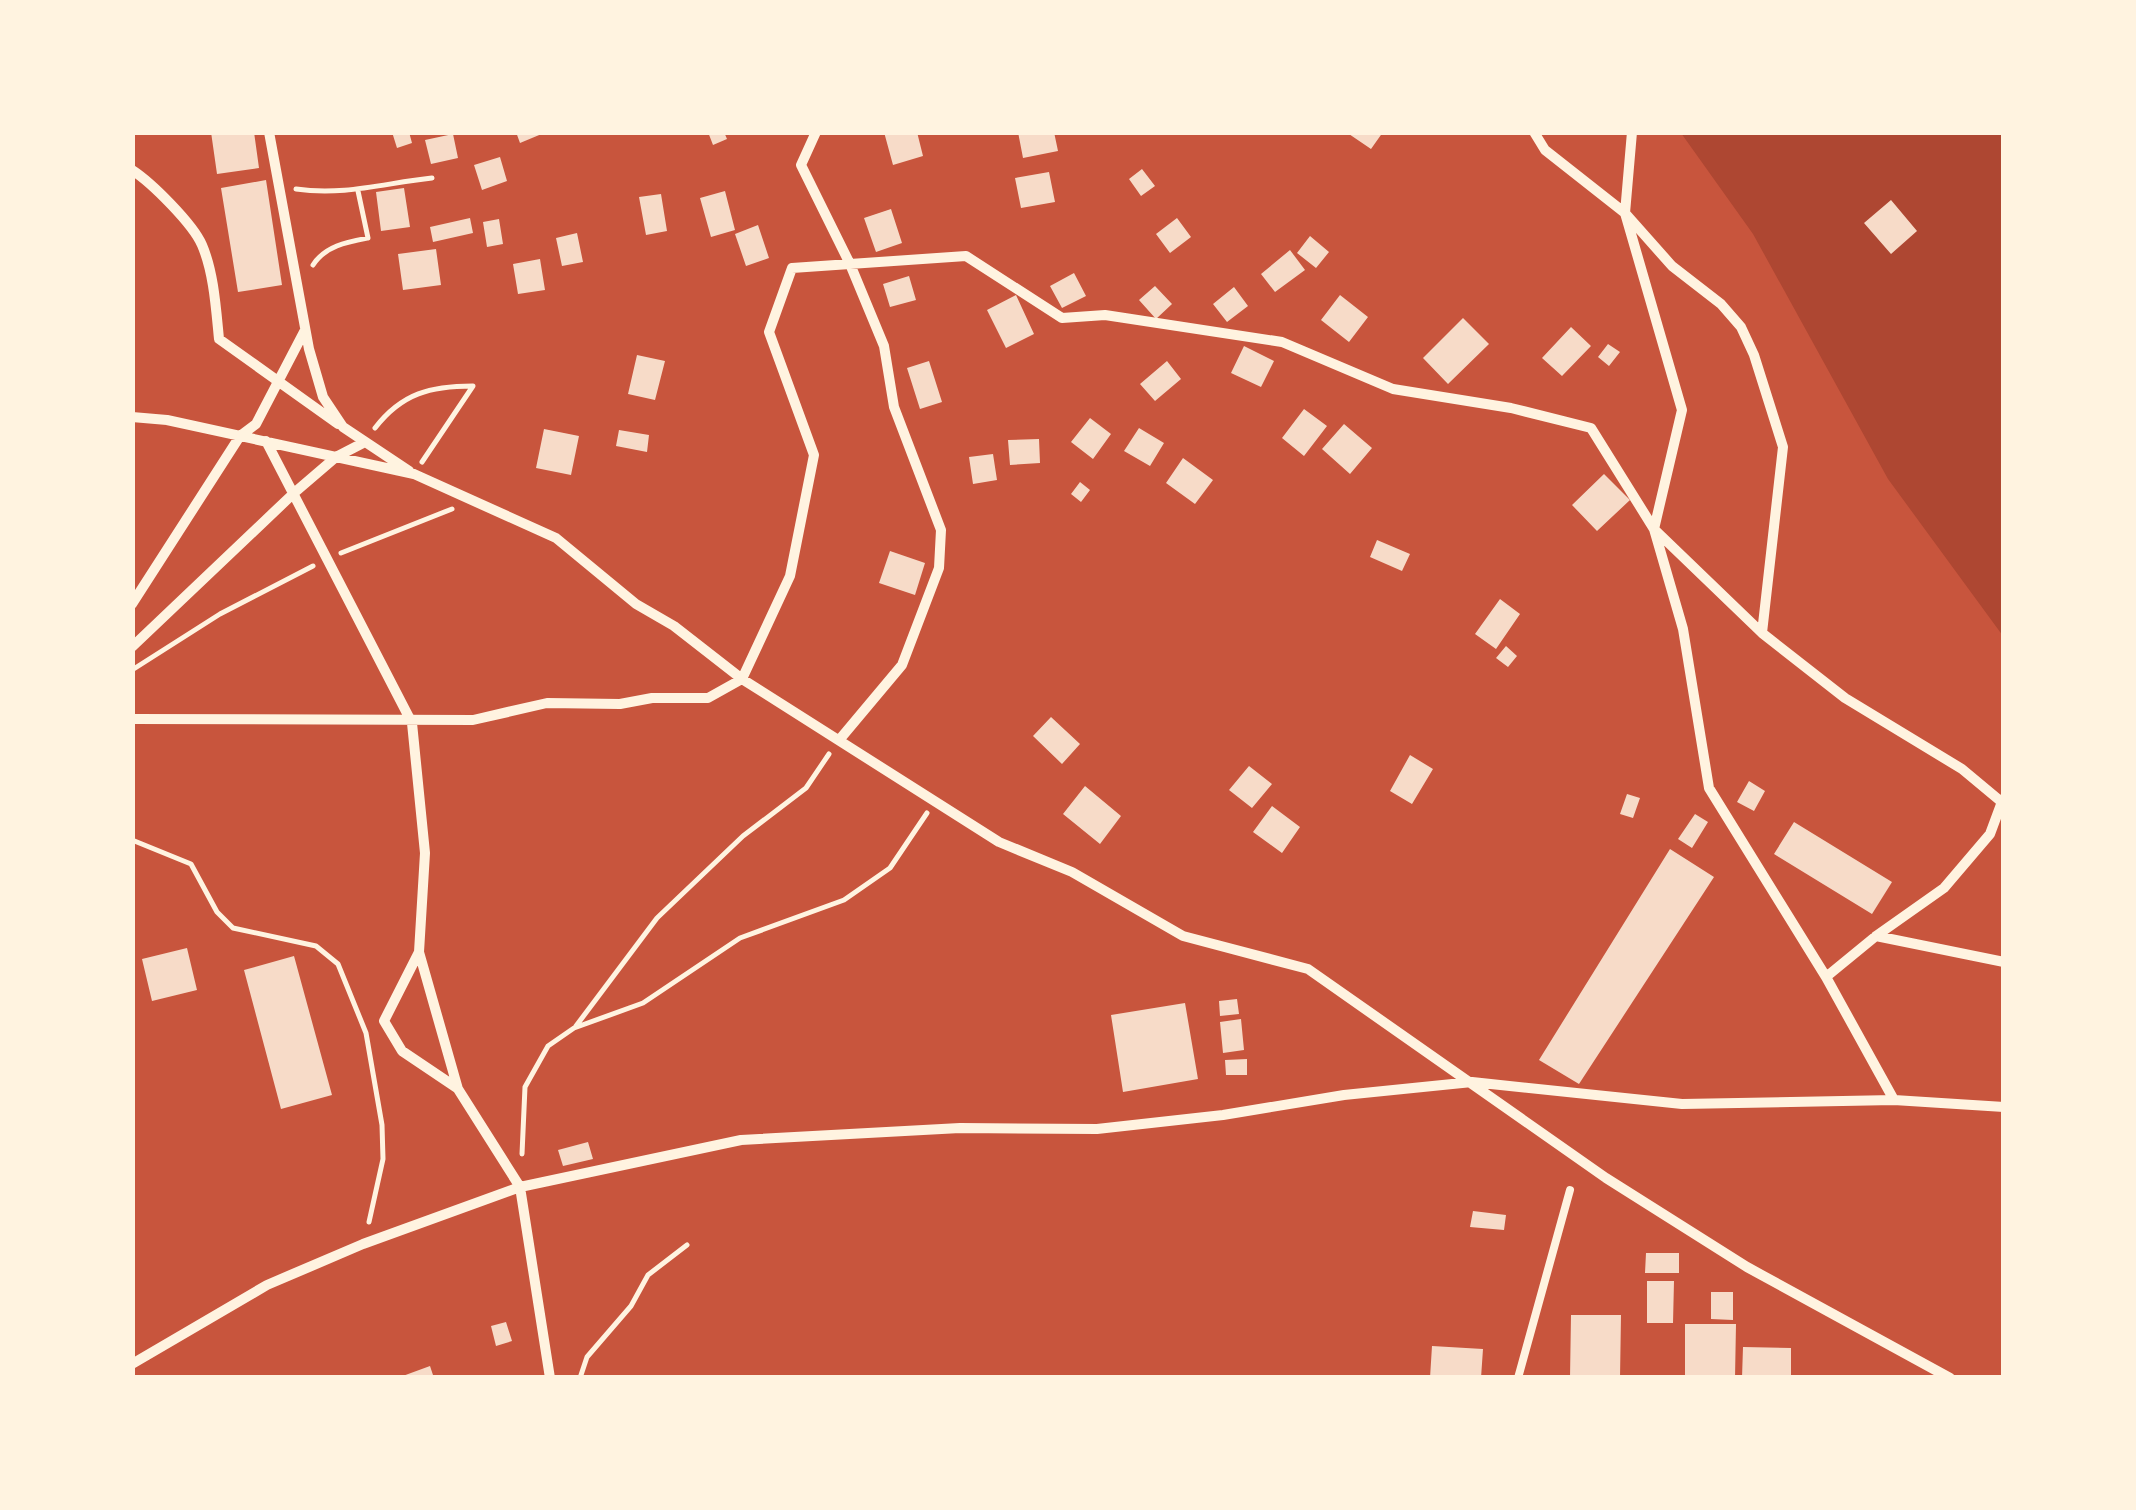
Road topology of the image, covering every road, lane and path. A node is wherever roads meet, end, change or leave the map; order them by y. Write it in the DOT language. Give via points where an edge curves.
graph roads {
  1 [pos="270,132"];
  2 [pos="816,132"];
  3 [pos="1534,132"];
  4 [pos="1632,132"];
  5 [pos="132,170"];
  6 [pos="432,178"];
  7 [pos="278,187"];
  8 [pos="358,191"];
  9 [pos="1625,212"];
  10 [pos="850,264"];
  11 [pos="299,296"];
  12 [pos="305,329"];
  13 [pos="280,382"];
  14 [pos="132,417"];
  15 [pos="343,427"];
  16 [pos="240,436"];
  17 [pos="266,441"];
  18 [pos="364,443"];
  19 [pos="336,457"];
  20 [pos="414,474"];
  21 [pos="294,493"];
  22 [pos="473,501"];
  23 [pos="1654,529"];
  24 [pos="327,558"];
  25 [pos="132,604"];
  26 [pos="1762,633"];
  27 [pos="132,647"];
  28 [pos="132,670"];
  29 [pos="742,679"];
  30 [pos="132,720"];
  31 [pos="412,723"];
  32 [pos="840,739"];
  33 [pos="2003,802"];
  34 [pos="934,803"];
  35 [pos="132,840"];
  36 [pos="1876,936"];
  37 [pos="419,952"];
  38 [pos="2004,962"];
  39 [pos="1826,978"];
  40 [pos="574,1028"];
  41 [pos="1472,1082"];
  42 [pos="458,1089"];
  43 [pos="1894,1100"];
  44 [pos="2004,1107"];
  45 [pos="520,1187"];
  46 [pos="1570,1190"];
  47 [pos="363,1244"];
  48 [pos="687,1246"];
  49 [pos="132,1364"];
  50 [pos="550,1378"];
  51 [pos="580,1378"];
  52 [pos="1518,1378"];
  53 [pos="1950,1378"];
  1 -- 7 [label="street"];
  2 -- 10 [label="street" via="801,165"];
  3 -- 9 [label="street" via="1545,150"];
  4 -- 9 [label="street"];
  5 -- 13 [label="street" via="151,182 202,243 220,339"];
  6 -- 8 [label="path"];
  7 -- 8 [label="path"];
  7 -- 11 [label="street"];
  8 -- 11 [label="path" via="368,238 316,259"];
  9 -- 23 [label="street" via="1682,410"];
  9 -- 26 [label="street" via="1672,266 1721,304 1754,356 1783,447"];
  10 -- 23 [label="street" via="966,256 1062,318 1105,315 1282,342 1392,389 1592,428"];
  10 -- 29 [label="street" via="792,268 769,332 814,455 790,576"];
  10 -- 32 [label="street" via="884,346 894,407 941,530 939,568 902,665"];
  11 -- 12 [label="street"];
  12 -- 13 [label="street"];
  12 -- 15 [label="street" via="323,398"];
  13 -- 15 [label="street"];
  13 -- 16 [label="street" via="256,424"];
  14 -- 16 [label="street"];
  15 -- 18 [label="street"];
  16 -- 17 [label="street"];
  16 -- 25 [label="street"];
  17 -- 19 [label="street"];
  17 -- 21 [label="street"];
  18 -- 19 [label="street"];
  18 -- 20 [label="street"];
  18 -- 20 [label="path" via="382,419 416,394 436,386 472,386"];
  19 -- 20 [label="street"];
  19 -- 21 [label="street"];
  20 -- 22 [label="street"];
  21 -- 24 [label="street"];
  21 -- 27 [label="street"];
  22 -- 24 [label="path"];
  22 -- 29 [label="street" via="556,538"];
  23 -- 26 [label="street"];
  23 -- 39 [label="street" via="1683,629 1709,788"];
  24 -- 28 [label="path"];
  24 -- 31 [label="street"];
  26 -- 33 [label="street" via="1845,698"];
  29 -- 31 [label="street" via="708,698 546,704 473,720"];
  29 -- 32 [label="street"];
  30 -- 31 [label="street"];
  31 -- 37 [label="street" via="425,852"];
  32 -- 34 [label="street"];
  32 -- 40 [label="path" via="806,788 743,836 657,918"];
  33 -- 36 [label="street" via="1990,834 1944,888"];
  34 -- 40 [label="path" via="890,868 844,900 740,938 642,1002"];
  34 -- 41 [label="street" via="1183,936 1308,968"];
  35 -- 47 [label="path" via="192,864 232,928 316,946 338,964 366,1033 382,1125 380,1186"];
  36 -- 38 [label="street"];
  36 -- 39 [label="street"];
  37 -- 42 [label="street"];
  37 -- 42 [label="street" via="384,1021 402,1051"];
  39 -- 43 [label="street"];
  40 -- 45 [label="path" via="548,1046 524,1087"];
  41 -- 43 [label="street" via="1682,1104"];
  41 -- 45 [label="street" via="1098,1129 960,1128 741,1140"];
  41 -- 53 [label="street" via="1747,1267"];
  42 -- 45 [label="street"];
  43 -- 44 [label="street"];
  45 -- 47 [label="street"];
  45 -- 50 [label="street"];
  46 -- 52 [label="lane"];
  47 -- 49 [label="street" via="267,1285"];
  48 -- 51 [label="path" via="648,1275 587,1357"];
}
